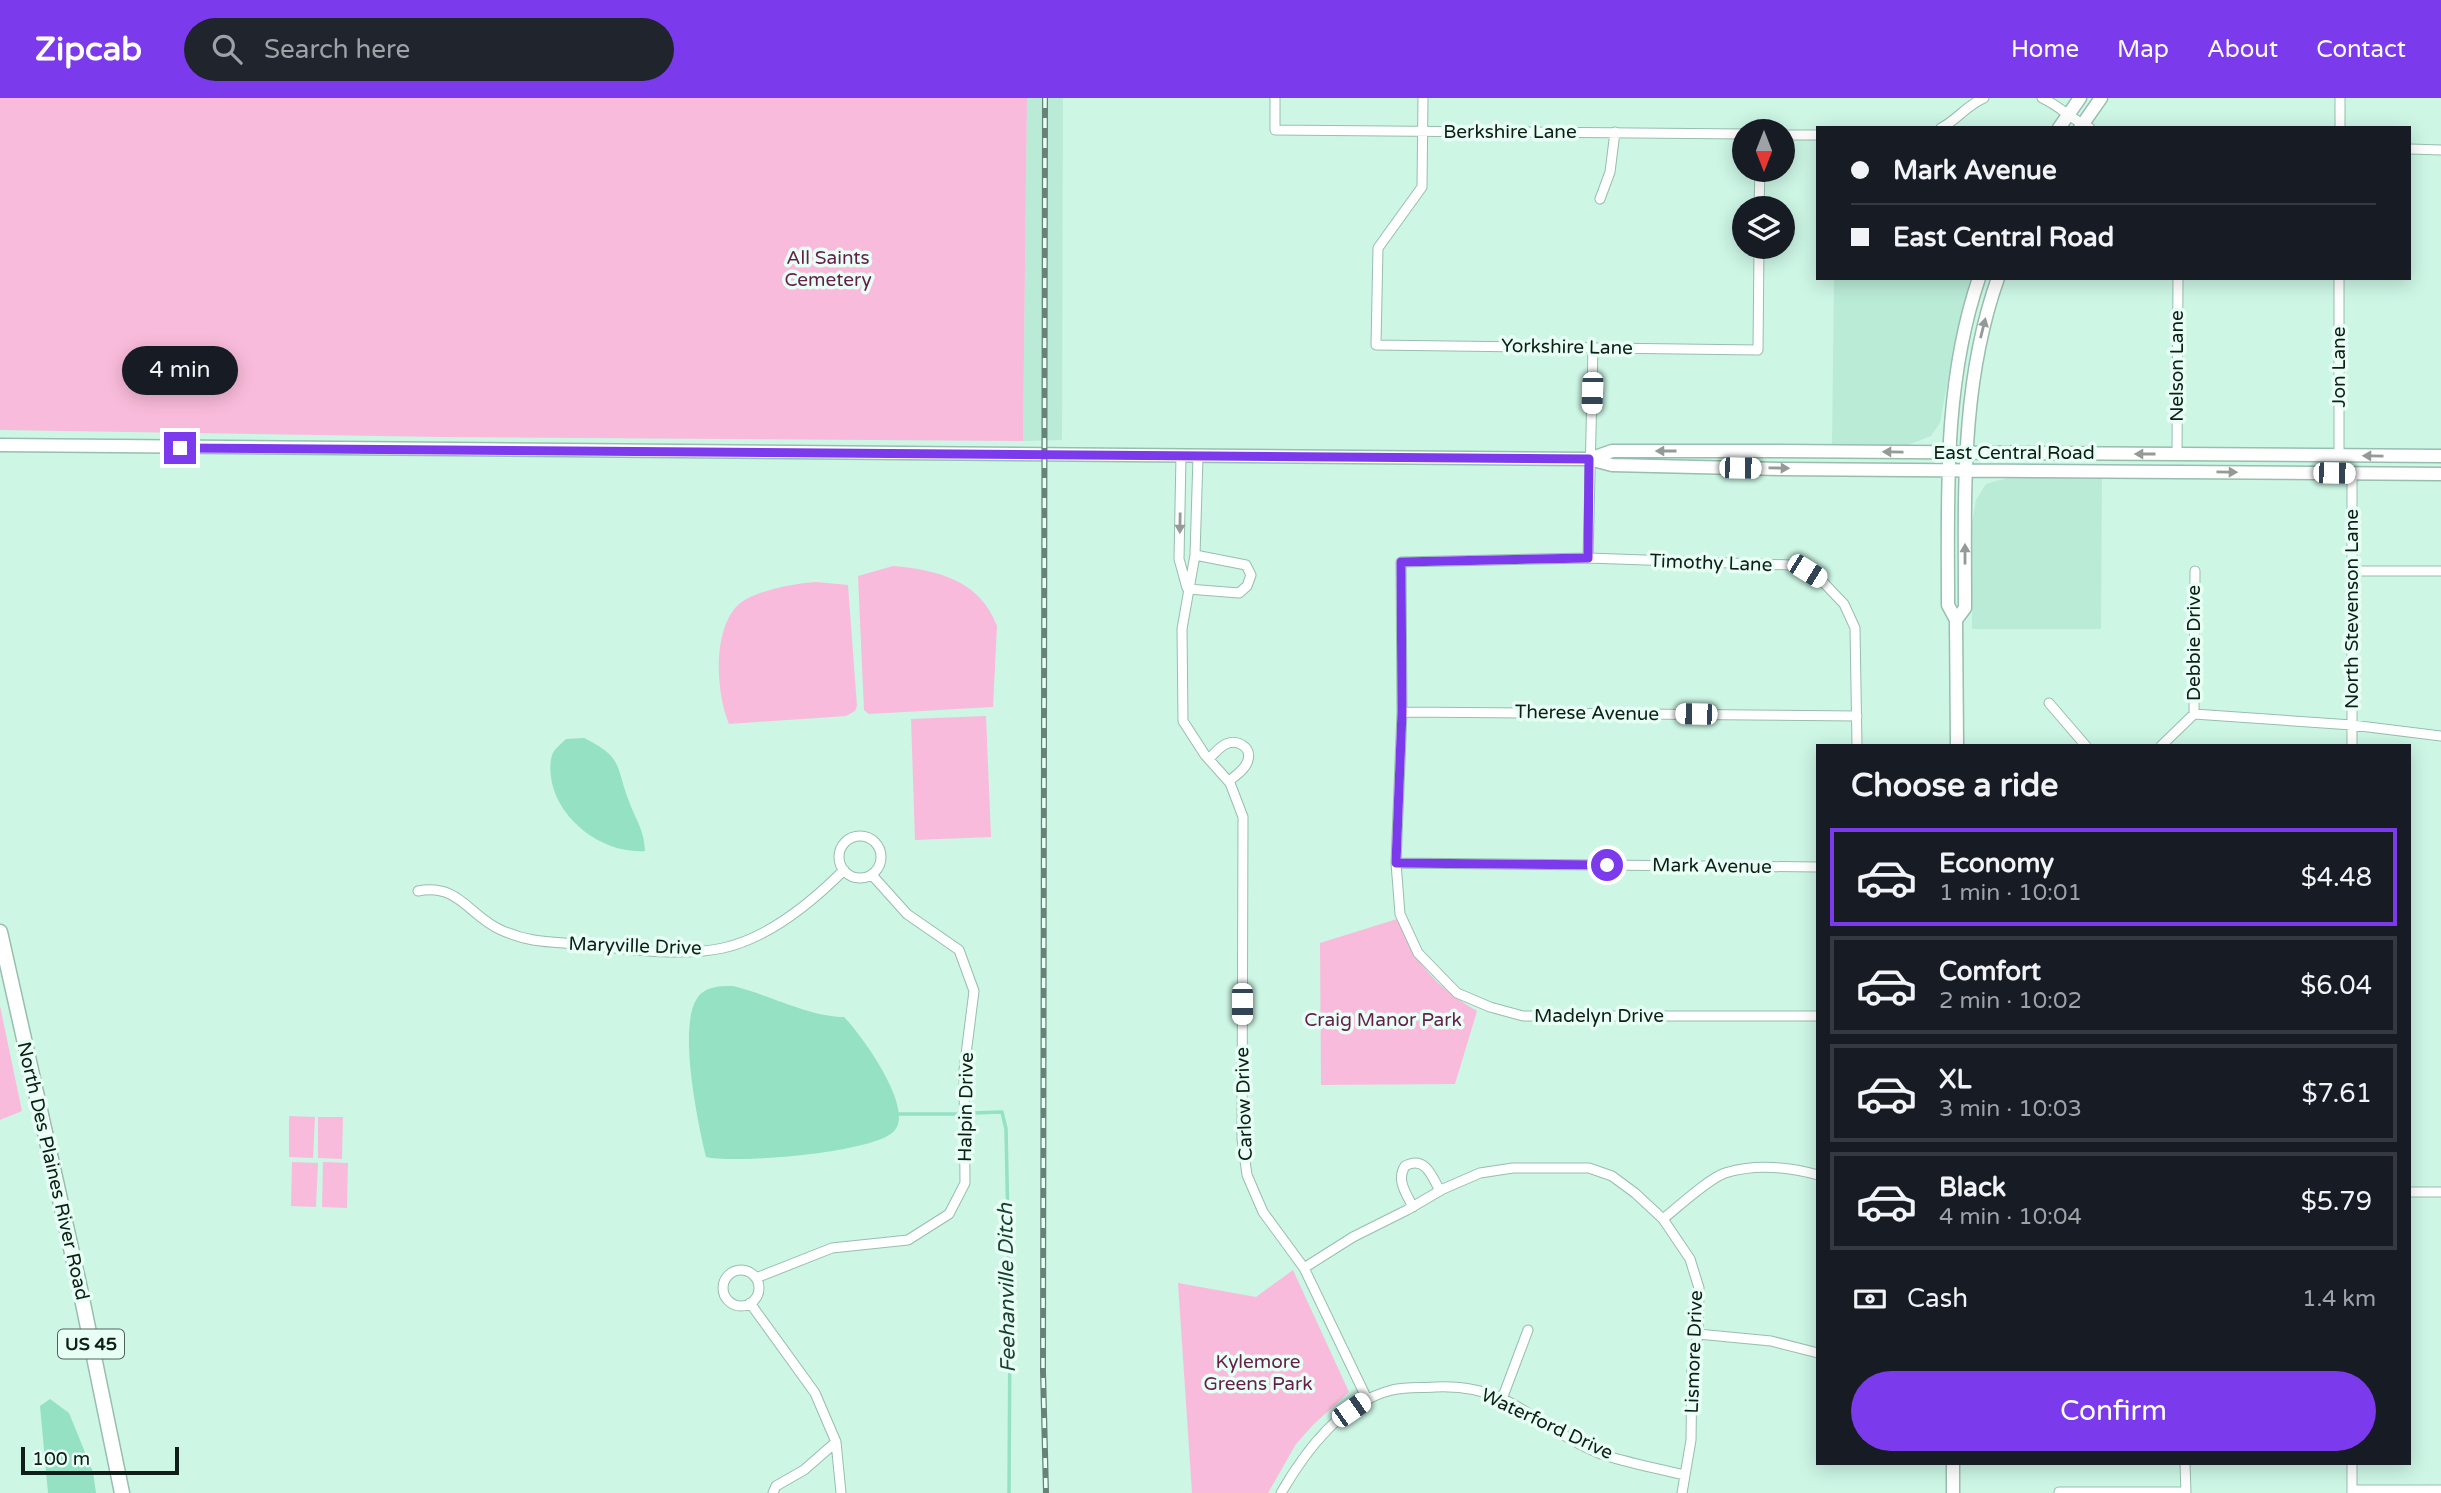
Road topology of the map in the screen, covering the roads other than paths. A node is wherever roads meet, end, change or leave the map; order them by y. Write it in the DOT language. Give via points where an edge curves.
graph roads {
  1 [pos="1275,98"];
  2 [pos="1423,98"];
  3 [pos="1984,98"];
  4 [pos="2042,98"];
  5 [pos="2080,98"];
  6 [pos="2101,98"];
  7 [pos="2340,98"];
  8 [pos="2068,115"];
  9 [pos="1945,126"];
  10 [pos="2060,126"];
  11 [pos="2083,126"];
  12 [pos="2085,126"];
  13 [pos="2340,126"];
  14 [pos="1423,132"];
  15 [pos="1615,132"];
  16 [pos="1732,134"];
  17 [pos="1796,135"];
  18 [pos="1816,135"];
  19 [pos="2411,149"];
  20 [pos="2441,150"];
  21 [pos="1600,199"];
  22 [pos="1759,259"];
  23 [pos="1978,280"];
  24 [pos="1997,280"];
  25 [pos="2178,280"];
  26 [pos="2339,280"];
  27 [pos="1594,348"];
  28 [pos="0,445"];
  29 [pos="1949,452"];
  30 [pos="1966,452"];
  31 [pos="2177,454"];
  32 [pos="2339,455"];
  33 [pos="1181,456"];
  34 [pos="2441,456"];
  35 [pos="1198,457"];
  36 [pos="1589,459"];
  37 [pos="1948,470"];
  38 [pos="1966,470"];
  39 [pos="2352,473"];
  40 [pos="2441,474"];
  41 [pos="1195,555"];
  42 [pos="1588,558"];
  43 [pos="1401,562"];
  44 [pos="2194,571"];
  45 [pos="2352,571"];
  46 [pos="2441,571"];
  47 [pos="1188,589"];
  48 [pos="1956,620"];
  49 [pos="2049,703"];
  50 [pos="1402,712"];
  51 [pos="2194,714"];
  52 [pos="1857,716"];
  53 [pos="2352,725"];
  54 [pos="2441,736"];
  55 [pos="1857,744"];
  56 [pos="1956,744"];
  57 [pos="2084,744"];
  58 [pos="2163,744"];
  59 [pos="2352,744"];
  60 [pos="1209,759"];
  61 [pos="1228,781"];
  62 [pos="1396,863"];
  63 [pos="1816,867"];
  64 [pos="844,870"];
  65 [pos="872,875"];
  66 [pos="418,891"];
  67 [pos="0,933"];
  68 [pos="1816,1016"];
  69 [pos="1816,1174"];
  70 [pos="1440,1191"];
  71 [pos="2411,1192"];
  72 [pos="2441,1192"];
  73 [pos="1413,1207"];
  74 [pos="1663,1219"];
  75 [pos="1304,1268"];
  76 [pos="756,1278"];
  77 [pos="750,1303"];
  78 [pos="1528,1331"];
  79 [pos="1698,1334"];
  80 [pos="1816,1352"];
  81 [pos="1367,1399"];
  82 [pos="1502,1399"];
  83 [pos="836,1443"];
  84 [pos="1953,1465"];
  85 [pos="2185,1465"];
  86 [pos="2352,1465"];
  87 [pos="1684,1475"];
  88 [pos="2441,1490"];
  89 [pos="2352,1491"];
  90 [pos="2059,1492"];
  91 [pos="2186,1492"];
  92 [pos="122,1493"];
  93 [pos="773,1493"];
  94 [pos="841,1493"];
  95 [pos="1281,1493"];
  96 [pos="1682,1493"];
  97 [pos="1953,1493"];
  1 -- 14 [label="street, Berkshire Lane" via="1275,130"];
  2 -- 14 [label="street"];
  3 -- 9 [label="street"];
  4 -- 8 [label="street"];
  5 -- 8 [label="main road"];
  6 -- 12 [label="main road"];
  7 -- 13 [label="street"];
  8 -- 10 [label="main road"];
  8 -- 11 [label="street"];
  14 -- 15 [label="street, Berkshire Lane"];
  14 -- 27 [label="street, Yorkshire Lane" via="1422,187 1378,248 1376,345"];
  15 -- 16 [label="street, Berkshire Lane"];
  15 -- 21 [label="street" via="1610,172"];
  17 -- 18 [label="street"];
  19 -- 20 [label="street"];
  22 -- 27 [label="street, Yorkshire Lane" via="1758,350"];
  23 -- 29 [label="main road" via="1956,369"];
  30 -- 24 [label="main road, one-way" via="1975,361"];
  25 -- 31 [label="street, Nelson Lane"];
  26 -- 32 [label="street, Jon Lane"];
  27 -- 36 [label="street"];
  28 -- 33 [label="main road, East Central Road"];
  29 -- 30 [label="main road, East Central Road"];
  29 -- 36 [label="main road, East Central Road, one-way" via="1612,452"];
  29 -- 37 [label="main road"];
  31 -- 30 [label="main road, East Central Road, one-way"];
  30 -- 38 [label="main road"];
  31 -- 32 [label="main road, East Central Road"];
  34 -- 32 [label="main road, East Central Road, one-way"];
  33 -- 35 [label="main road, East Central Road"];
  33 -- 47 [label="street, Carlow Drive, one-way" via="1179,559"];
  35 -- 36 [label="main road, East Central Road"];
  35 -- 41 [label="street, Carlow Drive"];
  36 -- 37 [label="main road, East Central Road, one-way" via="1612,465"];
  36 -- 42 [label="street"];
  37 -- 38 [label="main road, East Central Road"];
  37 -- 48 [label="main road" via="1948,605"];
  38 -- 39 [label="main road, East Central Road, one-way"];
  48 -- 38 [label="main road, one-way" via="1965,608"];
  39 -- 40 [label="main road, East Central Road"];
  39 -- 45 [label="street, North Stevenson Lane"];
  41 -- 47 [label="street, Carlow Drive"];
  41 -- 47 [label="street" via="1246,565 1251,575 1239,593"];
  42 -- 43 [label="street, Timothy Lane"];
  42 -- 52 [label="street, Timothy Lane" via="1790,565 1807,571 1844,604 1855,628"];
  43 -- 50 [label="street, Madelyn Drive"];
  44 -- 51 [label="street, Debbie Drive"];
  45 -- 46 [label="street"];
  45 -- 53 [label="street, North Stevenson Lane"];
  47 -- 60 [label="street, Carlow Drive" via="1182,629 1183,721"];
  48 -- 56 [label="main road"];
  49 -- 57 [label="street"];
  50 -- 52 [label="street, Therese Avenue"];
  50 -- 62 [label="street, Madelyn Drive"];
  51 -- 53 [label="street"];
  51 -- 58 [label="street"];
  52 -- 55 [label="street, Timothy Lane"];
  53 -- 54 [label="street"];
  53 -- 59 [label="street, North Stevenson Lane"];
  60 -- 61 [label="street, Carlow Drive"];
  60 -- 61 [label="street" via="1226,744 1243,745 1248,760"];
  61 -- 75 [label="street, Carlow Drive" via="1243,817 1247,1175 1263,1212"];
  62 -- 63 [label="street, Mark Avenue"];
  62 -- 68 [label="street, Madelyn Drive" via="1400,915 1418,953 1457,993 1490,1007 1522,1016"];
  64 -- 65 [label="street" via="860,879"];
  64 -- 65 [label="street" via="839,857 844,843 864,836 877,843 882,856"];
  64 -- 66 [label="street, Maryville Drive" via="770,930 739,944 700,951 528,941 488,923 446,891"];
  65 -- 76 [label="street, Halpin Drive" via="907,914 959,950 974,991 964,1070 965,1183 949,1214 908,1240 832,1248"];
  67 -- 92 [label="main road, North Des Plaines River Road / US 45"];
  69 -- 74 [label="street" via="1764,1167 1724,1174"];
  70 -- 73 [label="street, Lismore Drive"];
  70 -- 73 [label="street" via="1424,1165 1405,1166 1402,1184"];
  70 -- 74 [label="street, Lismore Drive" via="1480,1173 1589,1168 1636,1193"];
  71 -- 72 [label="street"];
  73 -- 75 [label="street, Lismore Drive"];
  74 -- 79 [label="street, Lismore Drive" via="1689,1259 1699,1288"];
  75 -- 81 [label="street, Carlow Drive"];
  76 -- 77 [label="street" via="758,1292"];
  76 -- 77 [label="street" via="738,1270 728,1274 723,1283 723,1294 730,1302"];
  77 -- 83 [label="street" via="815,1393"];
  78 -- 82 [label="street"];
  79 -- 80 [label="street" via="1771,1341"];
  79 -- 87 [label="street, Lismore Drive" via="1692,1367 1691,1440"];
  81 -- 82 [label="street, Waterford Drive" via="1393,1390 1462,1386"];
  81 -- 95 [label="street, Waterford Drive" via="1335,1421"];
  82 -- 87 [label="street, Waterford Drive" via="1602,1454"];
  83 -- 93 [label="street" via="776,1486"];
  83 -- 94 [label="street"];
  84 -- 97 [label="main road"];
  85 -- 91 [label="street"];
  86 -- 89 [label="street"];
  87 -- 96 [label="street, Lismore Drive"];
  88 -- 89 [label="street"];
  90 -- 91 [label="street"];
}
